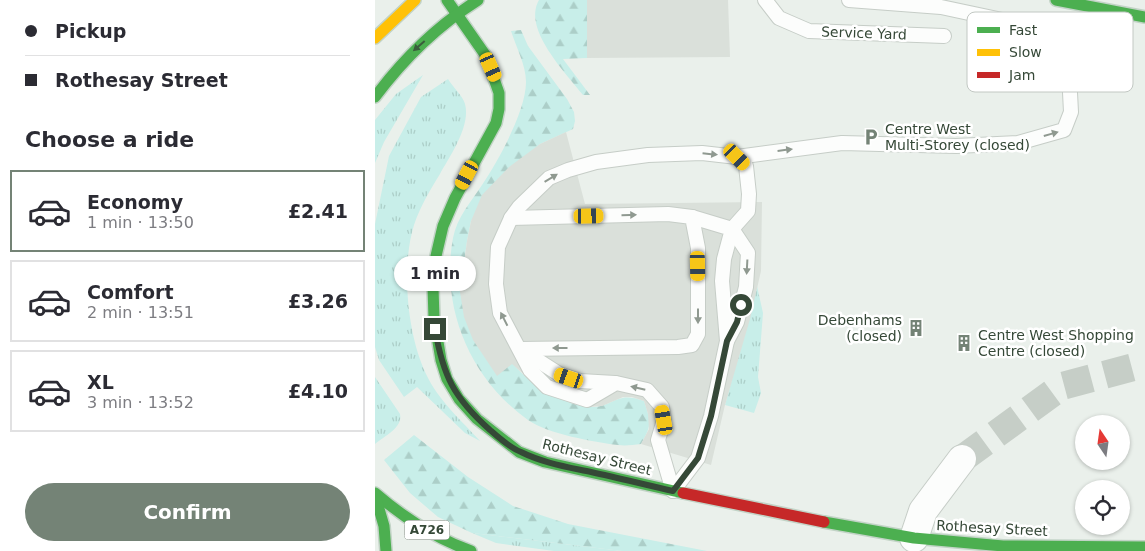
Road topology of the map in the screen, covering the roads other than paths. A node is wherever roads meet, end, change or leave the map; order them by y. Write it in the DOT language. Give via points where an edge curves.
graph roads {
  1 [pos="415,0"];
  2 [pos="447,0"];
  3 [pos="477,0"];
  4 [pos="765,0"];
  5 [pos="849,0"];
  6 [pos="1056,0"];
  7 [pos="1119,12"];
  8 [pos="967,13"];
  9 [pos="455,14"];
  10 [pos="945,36"];
  11 [pos="375,38"];
  12 [pos="1070,92"];
  13 [pos="375,97"];
  14 [pos="737,157"];
  15 [pos="692,217"];
  16 [pos="511,218"];
  17 [pos="732,229"];
  18 [pos="727,341"];
  19 [pos="520,348"];
  20 [pos="962,459"];
  21 [pos="673,491"];
  22 [pos="375,494"];
  23 [pos="383,507"];
  24 [pos="914,538"];
  25 [pos="1145,547"];
  26 [pos="386,551"];
  27 [pos="471,551"];
  1 -- 11 [label="main road"];
  2 -- 9 [label="main road, Rothesay Street"];
  3 -- 9 [label="main road"];
  4 -- 10 [label="lane, Service Yard" via="779,18 809,31"];
  8 -- 5 [label="lane, one-way" via="941,7"];
  6 -- 7 [label="main road"];
  9 -- 13 [label="main road, one-way" via="411,52"];
  9 -- 21 [label="main road, Rothesay Street" via="486,56 499,93 499,109 496,123 443,226 436,256 434,318 447,378 459,399 477,419 519,452 545,462"];
  14 -- 12 [label="lane, one-way" via="841,143 956,146 1018,143 1064,130 1071,112"];
  16 -- 14 [label="lane, one-way" via="549,178 597,162 648,155 703,153"];
  14 -- 17 [label="lane" via="746,166 749,198 748,211"];
  16 -- 15 [label="lane, one-way" via="668,214"];
  15 -- 17 [label="lane"];
  15 -- 19 [label="lane, one-way" via="698,248 699,284 698,334 692,344 678,347"];
  19 -- 16 [label="lane, one-way" via="500,313 496,284 499,247"];
  17 -- 18 [label="lane" via="722,281"];
  17 -- 18 [label="lane, one-way" via="748,253 746,287 737,322"];
  18 -- 21 [label="lane" via="711,416 698,458"];
  21 -- 19 [label="lane, one-way" via="658,440 664,420 662,406 647,390 615,382 587,400 547,386 530,370"];
  20 -- 24 [label="street" via="923,511"];
  21 -- 24 [label="main road, Rothesay Street"];
  22 -- 23 [label="main road, A726"];
  23 -- 26 [label="main road, A726"];
  23 -- 27 [label="main road, A726"];
  24 -- 25 [label="main road, Rothesay Street" via="1003,546"];
}
